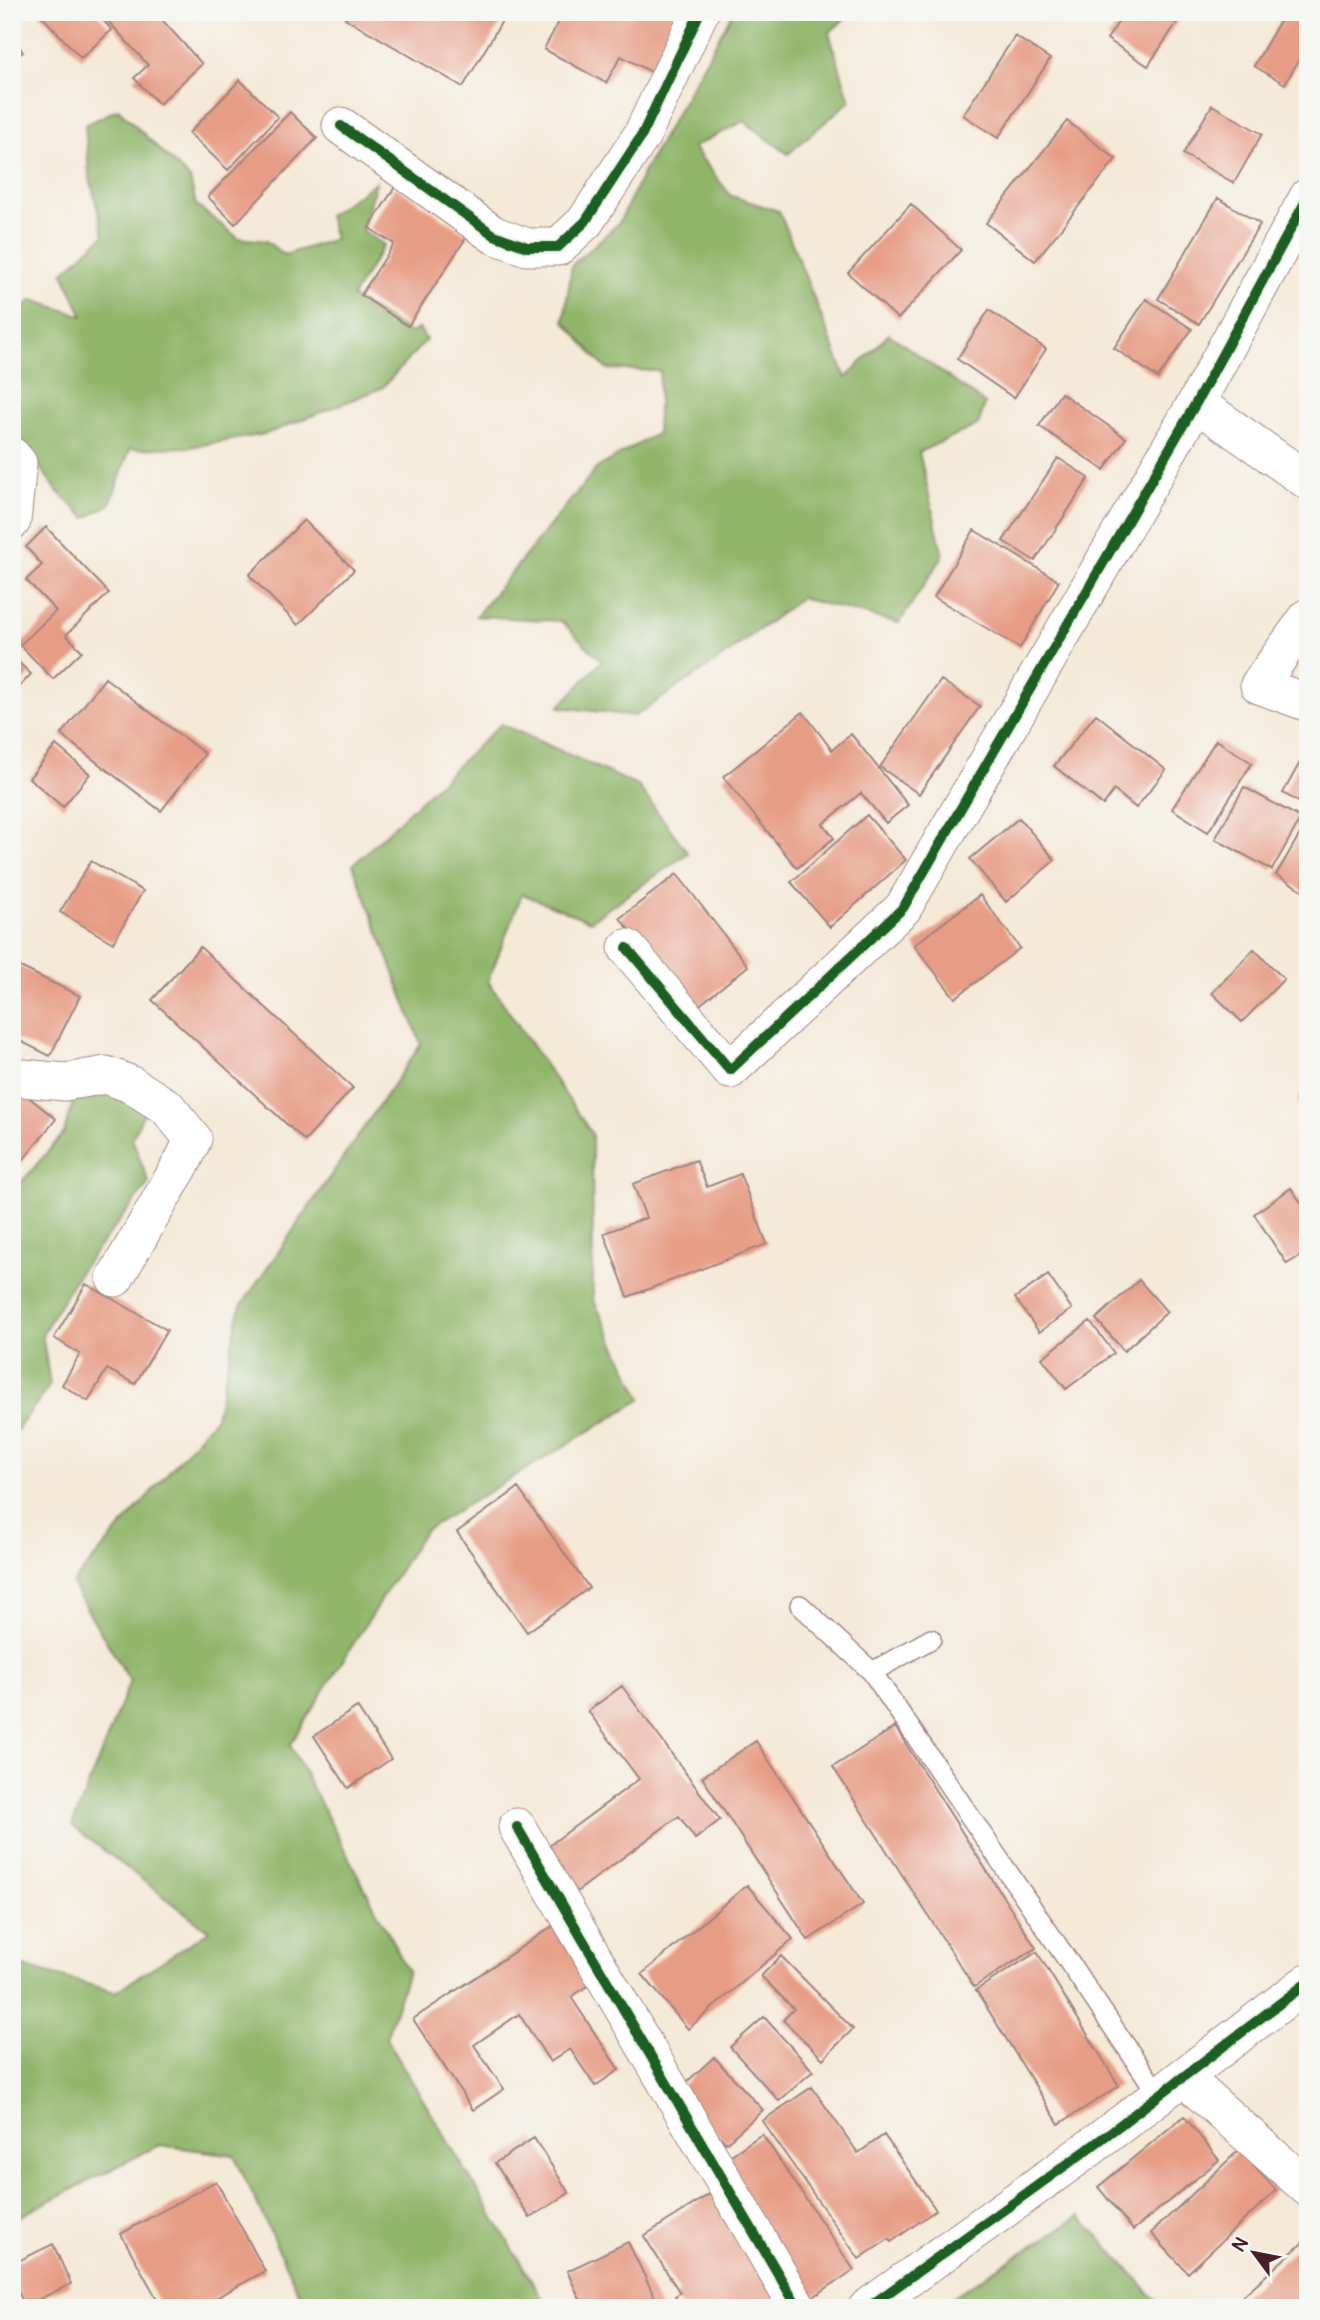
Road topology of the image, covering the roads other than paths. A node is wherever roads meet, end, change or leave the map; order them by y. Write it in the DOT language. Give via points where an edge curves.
graph roads {
  1 [pos="700,12"];
  2 [pos="341,126"];
  3 [pos="1308,197"];
  4 [pos="1196,402"];
  5 [pos="12,456"];
  6 [pos="1308,481"];
  7 [pos="12,521"];
  8 [pos="1308,617"];
  9 [pos="1308,703"];
  10 [pos="627,948"];
  11 [pos="12,1077"];
  12 [pos="115,1278"];
  13 [pos="800,1605"];
  14 [pos="931,1639"];
  15 [pos="872,1672"];
  16 [pos="517,1827"];
  17 [pos="1308,1982"];
  18 [pos="1171,2086"];
  19 [pos="1308,2188"];
  20 [pos="798,2308"];
  21 [pos="867,2308"];
  1 -- 2 [label="street" via="642,135 585,222 558,247 527,247 494,234"];
  3 -- 4 [label="street"];
  4 -- 6 [label="street"];
  4 -- 10 [label="street" via="903,908 730,1070"];
  5 -- 7 [label="street" via="18,463"];
  8 -- 9 [label="street" via="1259,685"];
  11 -- 12 [label="street" via="65,1082 106,1075 167,1107 193,1139"];
  13 -- 15 [label="lane"];
  14 -- 15 [label="lane"];
  15 -- 18 [label="lane"];
  16 -- 20 [label="street"];
  17 -- 18 [label="street"];
  18 -- 19 [label="street"];
  18 -- 21 [label="street"];
}
